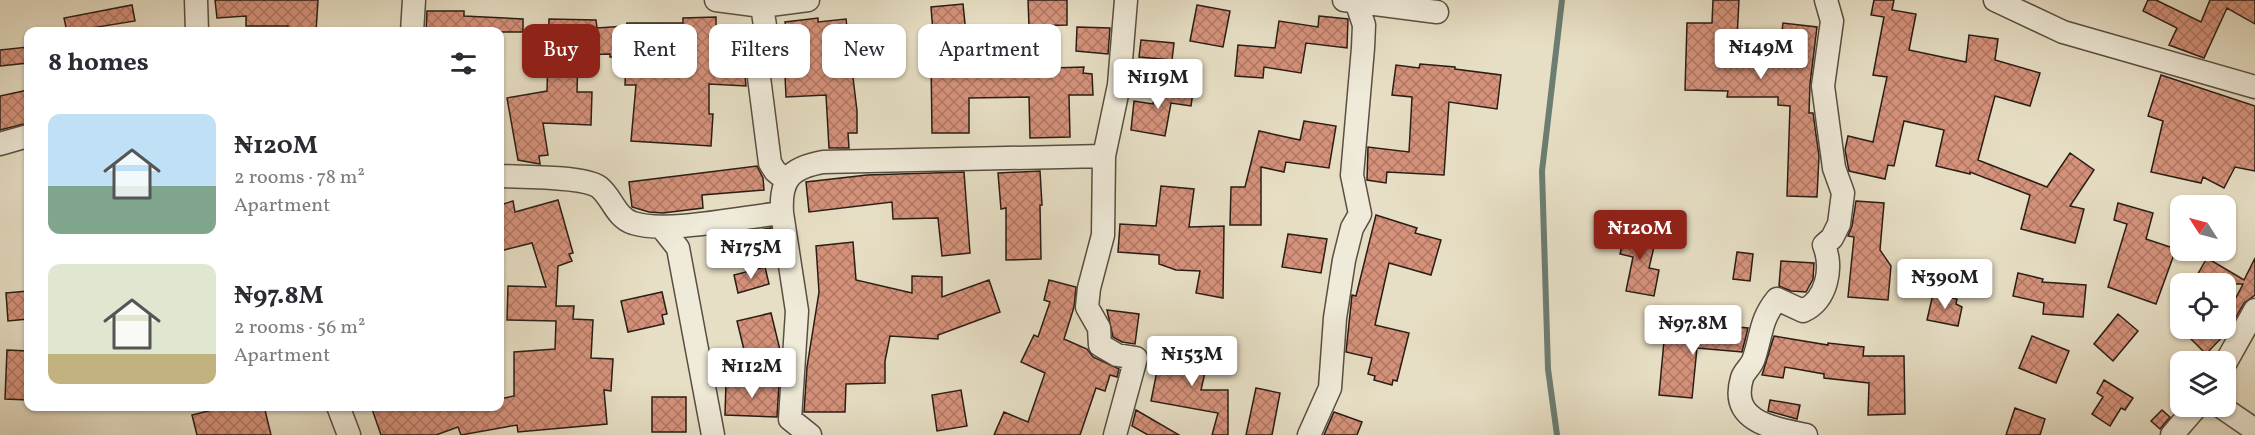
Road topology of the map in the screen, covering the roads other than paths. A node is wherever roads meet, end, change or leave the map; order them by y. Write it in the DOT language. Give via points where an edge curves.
graph roads {
  1 [pos="196,0"];
  2 [pos="414,0"];
  3 [pos="716,0"];
  4 [pos="808,0"];
  5 [pos="1126,0"];
  6 [pos="1826,0"];
  7 [pos="1995,0"];
  8 [pos="1349,1"];
  9 [pos="764,3"];
  10 [pos="1437,12"];
  11 [pos="197,27"];
  12 [pos="412,27"];
  13 [pos="2255,87"];
  14 [pos="24,137"];
  15 [pos="0,144"];
  16 [pos="1104,156"];
  17 [pos="504,176"];
  18 [pos="786,180"];
  19 [pos="782,213"];
  20 [pos="662,228"];
  21 [pos="2255,310"];
  22 [pos="2232,351"];
  23 [pos="340,411"];
  24 [pos="2188,417"];
  25 [pos="2236,417"];
  26 [pos="2255,430"];
  27 [pos="349,435"];
  28 [pos="713,435"];
  29 [pos="810,435"];
  30 [pos="1115,435"];
  31 [pos="1309,435"];
  32 [pos="1806,435"];
  33 [pos="2172,435"];
  1 -- 11 [label="street"];
  2 -- 12 [label="street"];
  3 -- 9 [label="street"];
  4 -- 9 [label="street"];
  5 -- 16 [label="street" via="1119,85"];
  6 -- 32 [label="street" via="1832,21 1823,86 1834,168 1843,193 1839,224 1824,245 1828,255 1827,286 1813,307 1803,311 1777,299 1766,313 1754,361 1742,376 1739,398 1740,407 1754,419"];
  7 -- 13 [label="street" via="2063,32"];
  8 -- 10 [label="street"];
  8 -- 31 [label="street" via="1364,25 1352,175 1360,214 1344,260 1330,388"];
  9 -- 18 [label="street" via="767,39 756,54 770,163"];
  14 -- 15 [label="street"];
  16 -- 18 [label="street" via="823,162 801,166"];
  16 -- 30 [label="street" via="1103,235 1087,307 1099,328 1100,345 1117,355 1136,358"];
  17 -- 20 [label="street" via="581,181 599,187 631,223"];
  18 -- 19 [label="street"];
  19 -- 20 [label="street"];
  19 -- 29 [label="street" via="797,311 790,419"];
  20 -- 28 [label="street" via="678,248"];
  21 -- 22 [label="street"];
  23 -- 27 [label="street"];
  24 -- 33 [label="street"];
  25 -- 26 [label="street"];
}
